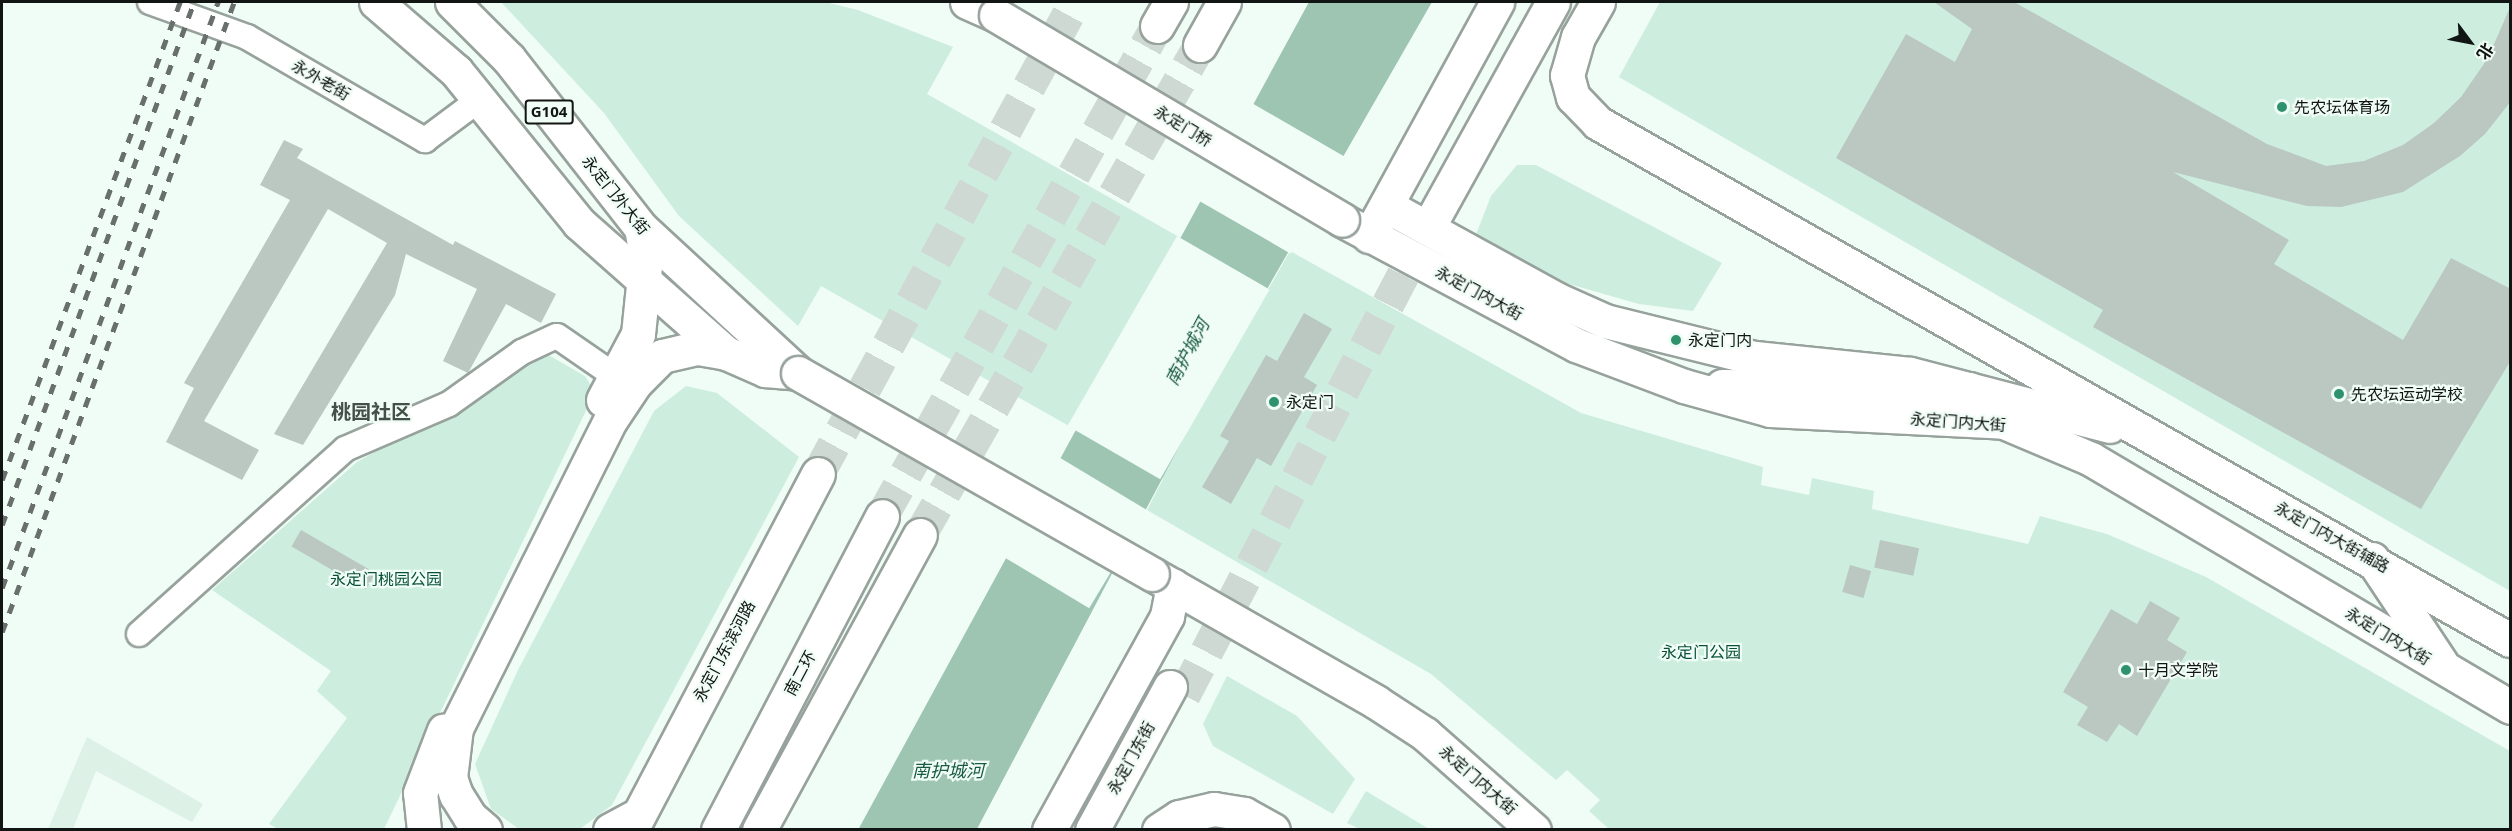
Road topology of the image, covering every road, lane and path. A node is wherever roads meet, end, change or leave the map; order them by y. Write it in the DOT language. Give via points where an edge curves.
graph roads {
  1 [pos="150,2"];
  2 [pos="376,2"];
  3 [pos="452,2"];
  4 [pos="1224,2"];
  5 [pos="1497,2"];
  6 [pos="1537,2"];
  7 [pos="1553,2"];
  8 [pos="1598,2"];
  9 [pos="981,6"];
  10 [pos="1200,45"];
  11 [pos="480,99"];
  12 [pos="1387,206"];
  13 [pos="641,228"];
  14 [pos="1356,228"];
  15 [pos="645,284"];
  16 [pos="726,353"];
  17 [pos="798,373"];
  18 [pos="615,376"];
  19 [pos="1684,386"];
  20 [pos="1969,389"];
  21 [pos="2152,438"];
  22 [pos="818,474"];
  23 [pos="882,516"];
  24 [pos="920,535"];
  25 [pos="2372,559"];
  26 [pos="1163,580"];
  27 [pos="139,634"];
  28 [pos="2511,640"];
  29 [pos="2445,670"];
  30 [pos="2511,708"];
  31 [pos="804,745"];
  32 [pos="626,825"];
  33 [pos="424,830"];
  34 [pos="485,830"];
  35 [pos="718,830"];
  36 [pos="759,830"];
  37 [pos="780,830"];
  38 [pos="1049,830"];
  39 [pos="1092,830"];
  40 [pos="1111,830"];
  41 [pos="1159,830"];
  42 [pos="1273,830"];
  43 [pos="1534,830"];
  1 -- 11 [label="street, 永外老街" via="248,38 425,140"];
  2 -- 11 [label="main road" via="407,25"];
  3 -- 13 [label="main road, 永定门外大街 / G104" via="509,59"];
  4 -- 10 [label="main road"];
  5 -- 12 [label="main road"];
  6 -- 7 [label="main road" via="1429,210"];
  8 -- 21 [label="main road" via="1578,38 1567,75 1574,97 1598,123"];
  9 -- 14 [label="main road, 永定门桥, bridge"];
  11 -- 15 [label="main road" via="579,223"];
  12 -- 14 [label="main road"];
  12 -- 20 [label="main road" via="1556,299 1605,321 1755,358 1910,374"];
  13 -- 15 [label="main road"];
  13 -- 17 [label="main road, 永定门外大街 / G104"];
  14 -- 19 [label="main road, 永定门内大街" via="1576,345"];
  15 -- 16 [label="main road"];
  15 -- 18 [label="main road" via="638,334"];
  16 -- 17 [label="main road" via="765,370"];
  16 -- 34 [label="main road" via="698,348 662,356 635,383 611,419 514,606 456,728 450,778 460,802"];
  17 -- 26 [label="main road, bridge"];
  18 -- 27 [label="street" via="557,336 522,352 449,404 345,449"];
  18 -- 33 [label="main road" via="436,748 420,793"];
  19 -- 20 [label="main road"];
  19 -- 29 [label="main road, 永定门内大街" via="1770,410 2004,422 2091,459"];
  20 -- 21 [label="main road"];
  21 -- 25 [label="main road, 永定门内大街辅路"];
  22 -- 32 [label="main road, 永定门东滨河路"];
  23 -- 35 [label="main road, 南二环"];
  24 -- 31 [label="main road"];
  25 -- 28 [label="main road, 永定门内大街辅路"];
  25 -- 29 [label="main road"];
  26 -- 38 [label="main road" via="1167,616"];
  26 -- 43 [label="main road, 永定门内大街" via="1415,728"];
  29 -- 30 [label="main road, 永定门内大街"];
  31 -- 36 [label="main road"];
  31 -- 37 [label="main road"];
  39 -- 40 [label="main road, 永定门东街" via="1177,691"];
  41 -- 42 [label="main road" via="1179,817 1214,809 1244,814"];
}
